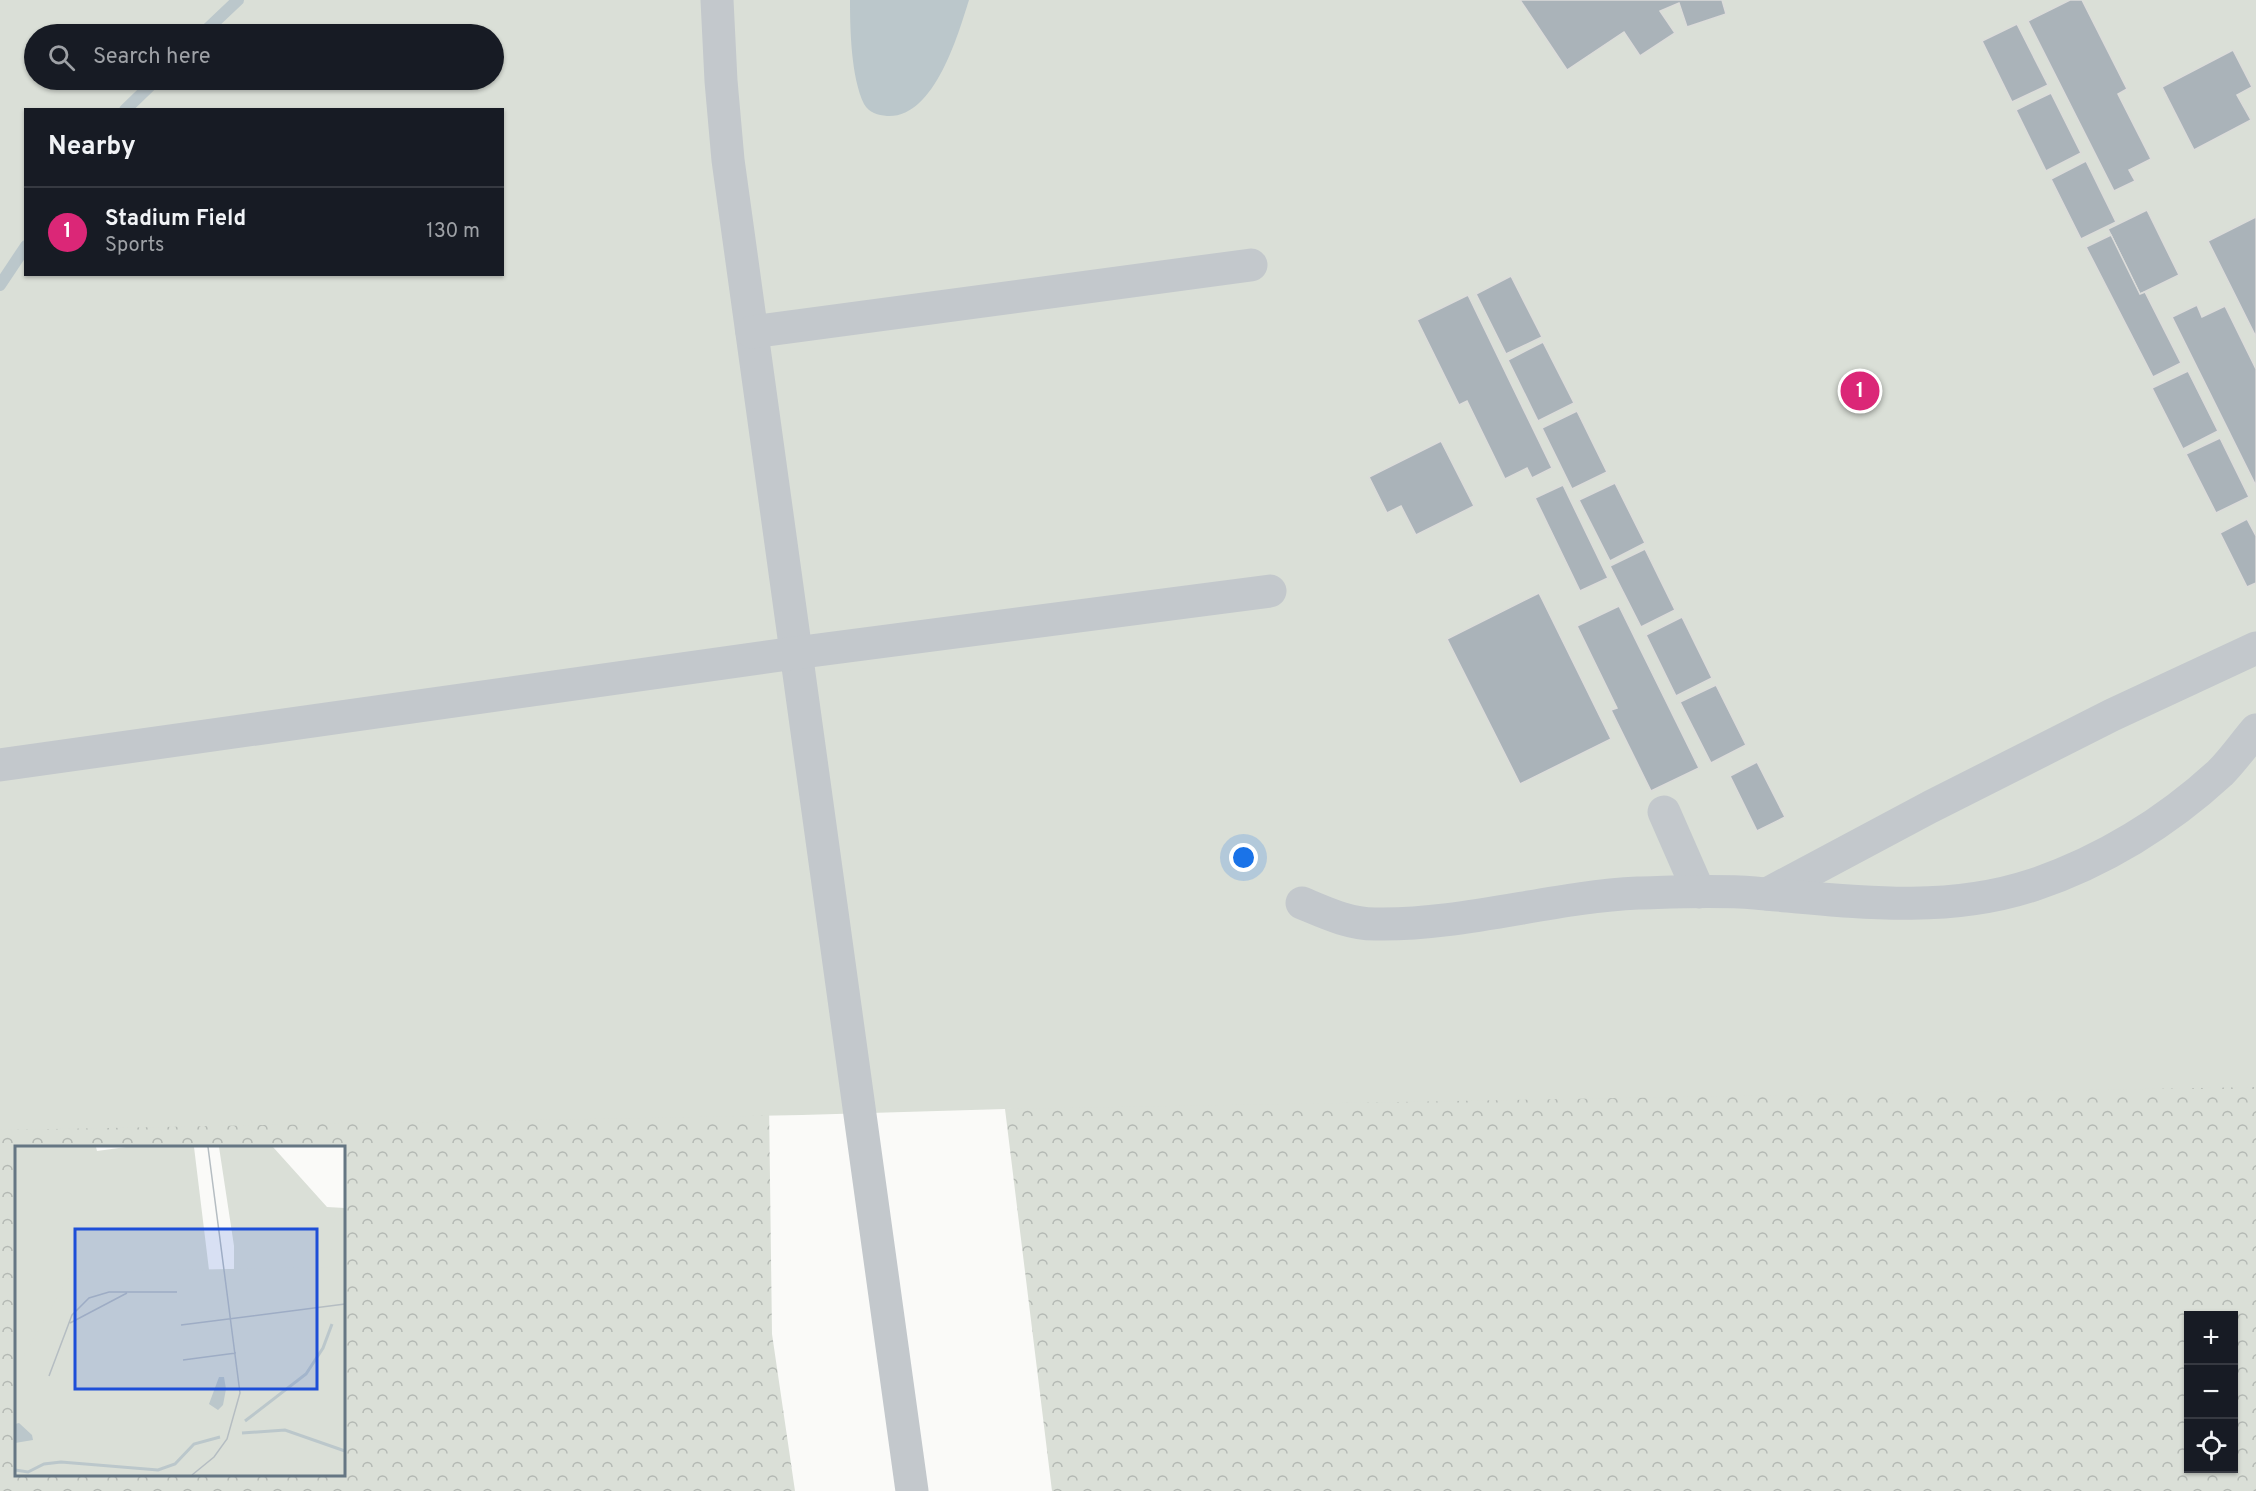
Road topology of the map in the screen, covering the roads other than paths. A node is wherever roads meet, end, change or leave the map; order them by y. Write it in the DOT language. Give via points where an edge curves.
graph roads {
  1 [pos="717,0"];
  2 [pos="1251,265"];
  3 [pos="752,332"];
  4 [pos="1270,591"];
  5 [pos="2256,648"];
  6 [pos="795,653"];
  7 [pos="2256,730"];
  8 [pos="0,765"];
  9 [pos="1664,812"];
  10 [pos="1699,891"];
  11 [pos="1767,894"];
  12 [pos="1302,903"];
  13 [pos="912,1491"];
  1 -- 3 [label="street" via="728,160"];
  2 -- 3 [label="street"];
  3 -- 6 [label="street"];
  4 -- 6 [label="street"];
  5 -- 11 [label="street" via="2102,720"];
  6 -- 8 [label="street"];
  6 -- 13 [label="street"];
  7 -- 11 [label="street" via="2221,771 2183,805 2084,865 2033,885 1983,898 1888,904"];
  9 -- 10 [label="street"];
  10 -- 11 [label="street"];
  10 -- 12 [label="street" via="1634,894 1394,924 1349,922"];
}
